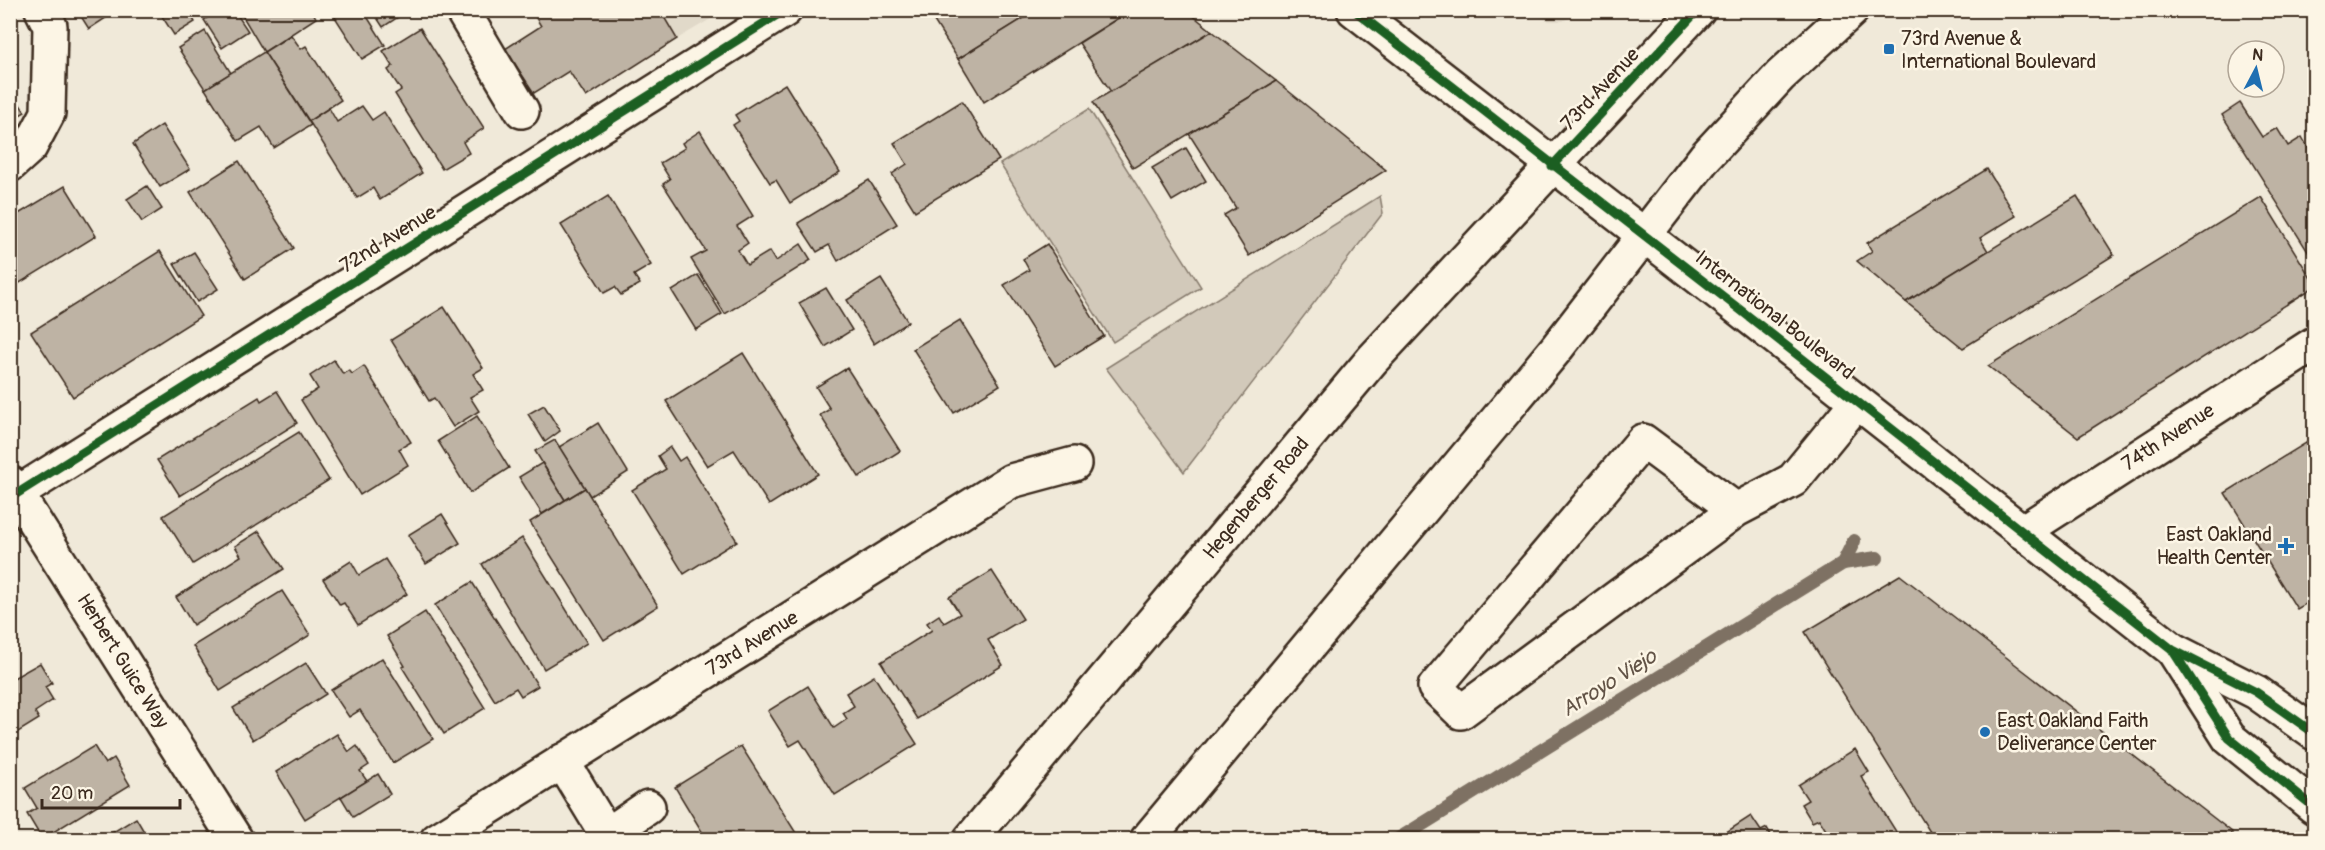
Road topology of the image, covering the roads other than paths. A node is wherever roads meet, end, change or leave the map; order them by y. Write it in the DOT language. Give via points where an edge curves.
graph roads {
  1 [pos="42,10"];
  2 [pos="462,10"];
  3 [pos="785,10"];
  4 [pos="1354,10"];
  5 [pos="1698,10"];
  6 [pos="1852,10"];
  7 [pos="522,111"];
  8 [pos="10,165"];
  9 [pos="1552,166"];
  10 [pos="1644,235"];
  11 [pos="2314,344"];
  12 [pos="1857,402"];
  13 [pos="1074,464"];
  14 [pos="13,492"];
  15 [pos="1736,510"];
  16 [pos="2022,532"];
  17 [pos="2173,650"];
  18 [pos="2314,733"];
  19 [pos="562,761"];
  20 [pos="648,807"];
  21 [pos="2314,807"];
  22 [pos="603,837"];
  23 [pos="236,840"];
  24 [pos="437,840"];
  25 [pos="970,840"];
  26 [pos="1147,840"];
  1 -- 8 [label="main road" via="50,26 48,113 30,147"];
  2 -- 7 [label="main road"];
  3 -- 14 [label="main road, 72nd Avenue"];
  4 -- 9 [label="main road, International Boulevard"];
  5 -- 9 [label="main road, 73rd Avenue"];
  6 -- 10 [label="main road" via="1780,76 1705,156"];
  9 -- 10 [label="main road, International Boulevard"];
  9 -- 25 [label="main road, Hegenberger Road" via="1372,360"];
  10 -- 12 [label="main road, International Boulevard"];
  10 -- 26 [label="main road" via="1556,349"];
  11 -- 16 [label="main road, 74th Avenue"];
  12 -- 15 [label="main road" via="1793,480"];
  12 -- 16 [label="main road, International Boulevard"];
  13 -- 19 [label="main road, 73rd Avenue" via="1011,480"];
  14 -- 23 [label="main road, Herbert Guice Way"];
  15 -- 15 [label="main road" via="1643,441 1435,687 1461,712"];
  16 -- 17 [label="main road, International Boulevard"];
  17 -- 18 [label="main road, International Boulevard" via="2256,692"];
  17 -- 21 [label="main road, International Boulevard" via="2229,738"];
  19 -- 22 [label="main road"];
  19 -- 24 [label="main road, 73rd Avenue"];
  20 -- 22 [label="main road"];
}
